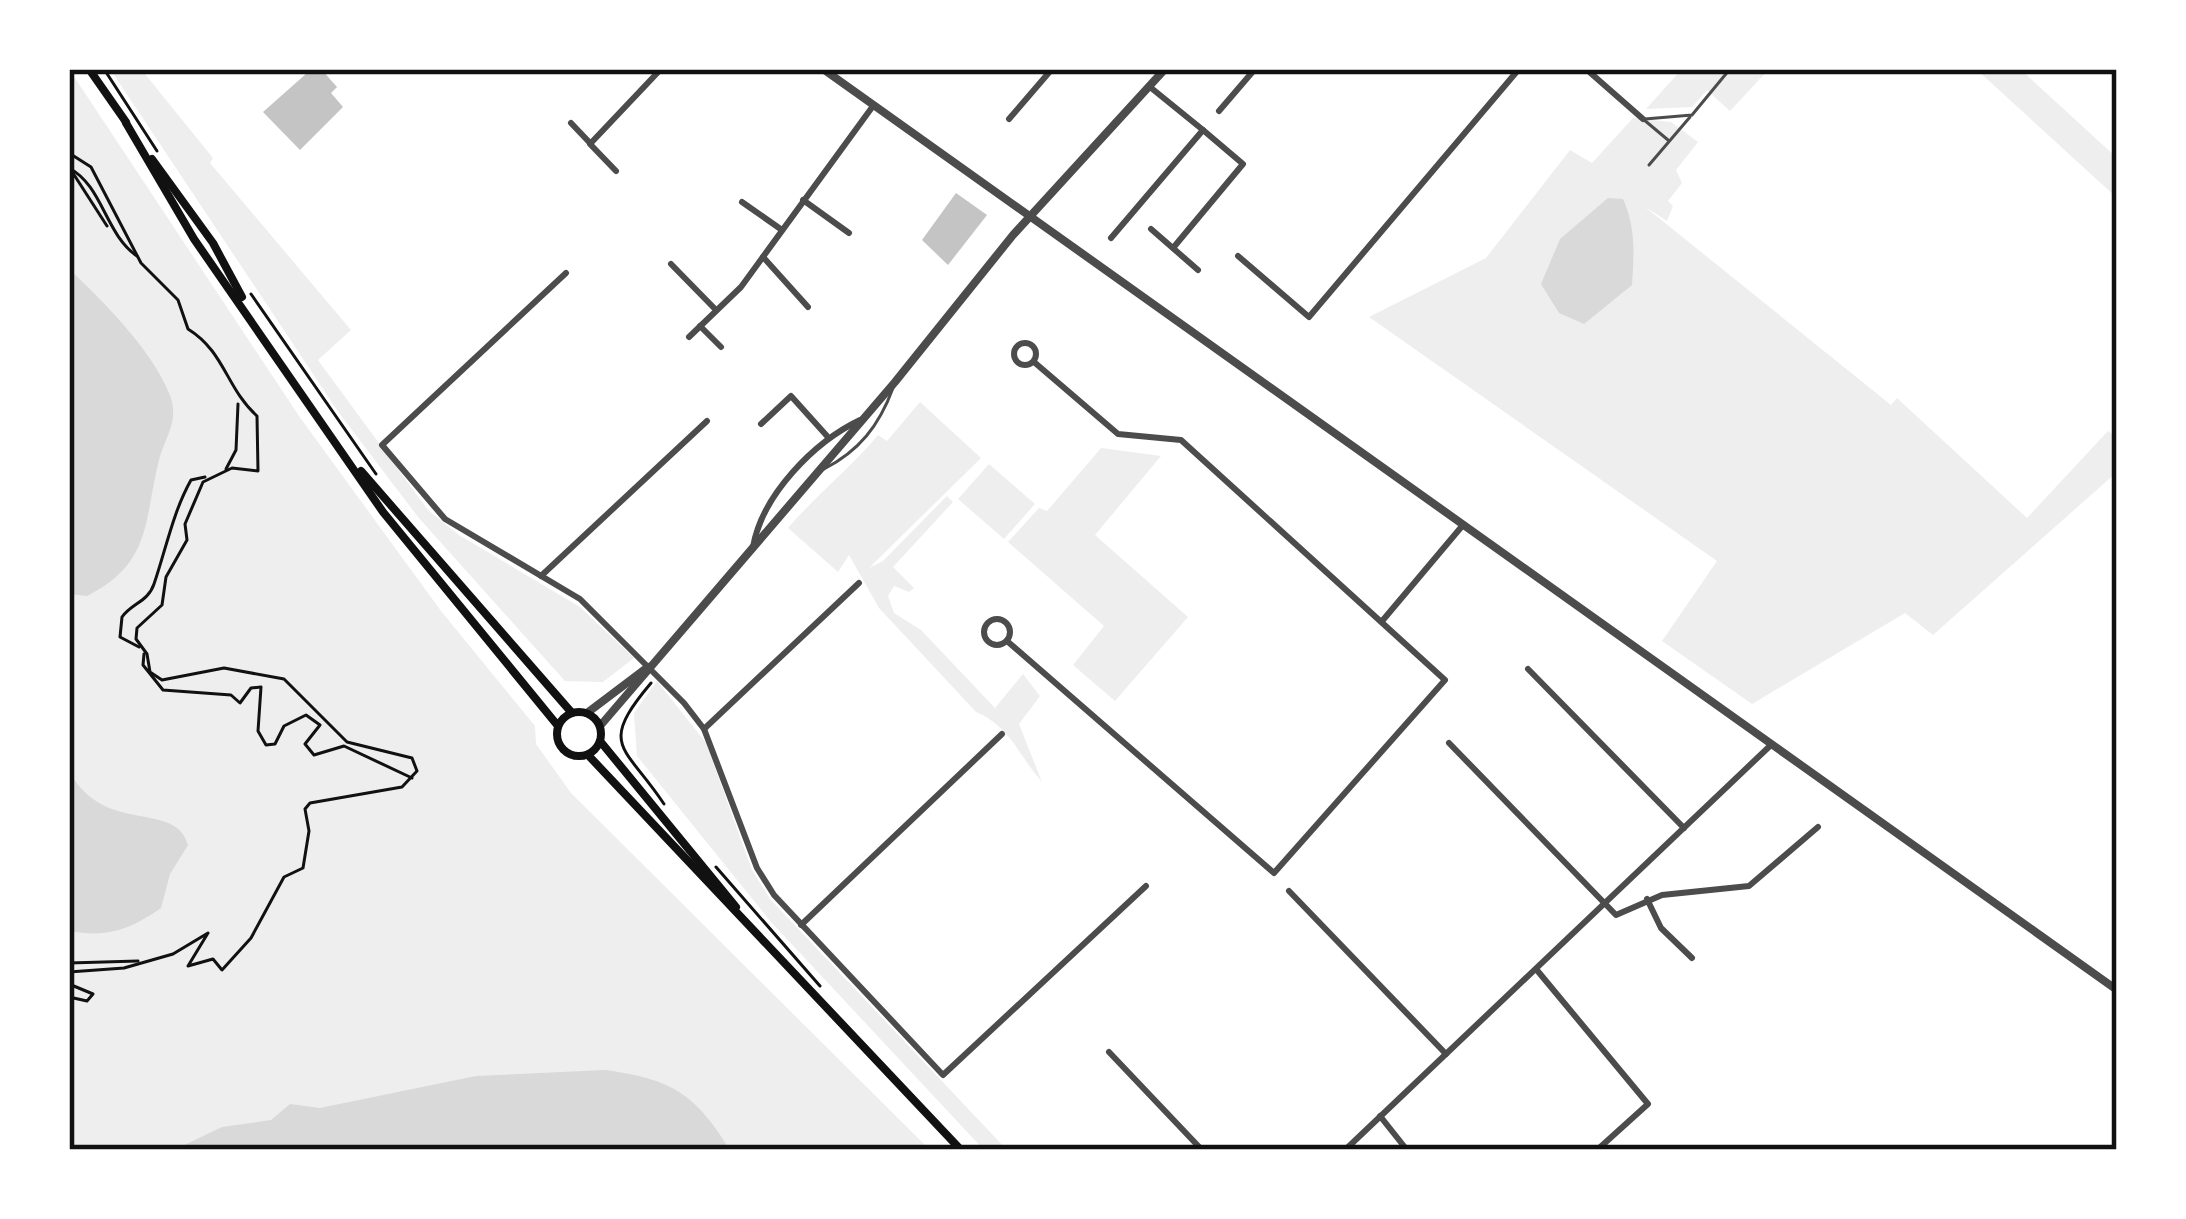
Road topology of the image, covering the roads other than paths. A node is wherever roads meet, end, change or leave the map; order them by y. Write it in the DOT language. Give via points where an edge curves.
graph roads {
  1 [pos="89,69"];
  2 [pos="661,69"];
  3 [pos="823,69"];
  4 [pos="1034,69"];
  5 [pos="1052,69"];
  6 [pos="1165,69"];
  7 [pos="1255,69"];
  8 [pos="1519,69"];
  9 [pos="1586,69"];
  10 [pos="1730,69"];
  11 [pos="1042,80"];
  12 [pos="1150,87"];
  13 [pos="873,106"];
  14 [pos="1219,111"];
  15 [pos="1692,115"];
  16 [pos="1009,119"];
  17 [pos="1643,119"];
  18 [pos="571,123"];
  19 [pos="1203,130"];
  20 [pos="1670,141"];
  21 [pos="590,143"];
  22 [pos="1649,165"];
  23 [pos="616,171"];
  24 [pos="803,200"];
  25 [pos="742,202"];
  26 [pos="1028,218"];
  27 [pos="1150,229"];
  28 [pos="782,230"];
  29 [pos="849,232"];
  30 [pos="1111,238"];
  31 [pos="1173,248"];
  32 [pos="1238,256"];
  33 [pos="763,257"];
  34 [pos="671,264"];
  35 [pos="1198,270"];
  36 [pos="566,273"];
  37 [pos="808,307"];
  38 [pos="716,310"];
  39 [pos="700,326"];
  40 [pos="689,337"];
  41 [pos="721,347"];
  42 [pos="1034,362"];
  43 [pos="896,382"];
  44 [pos="863,419"];
  45 [pos="707,421"];
  46 [pos="761,424"];
  47 [pos="827,436"];
  48 [pos="333,438"];
  49 [pos="817,473"];
  50 [pos="1465,522"];
  51 [pos="752,548"];
  52 [pos="541,575"];
  53 [pos="859,583"];
  54 [pos="1383,620"];
  55 [pos="1007,641"];
  56 [pos="651,666"];
  57 [pos="1528,669"];
  58 [pos="572,713"];
  59 [pos="587,713"];
  60 [pos="558,726"];
  61 [pos="600,726"];
  62 [pos="704,729"];
  63 [pos="1002,734"];
  64 [pos="600,741"];
  65 [pos="1449,742"];
  66 [pos="1772,744"];
  67 [pos="588,755"];
  68 [pos="1818,827"];
  69 [pos="1684,828"];
  70 [pos="1146,886"];
  71 [pos="1289,891"];
  72 [pos="1647,899"];
  73 [pos="1603,905"];
  74 [pos="801,925"];
  75 [pos="761,938"];
  76 [pos="1692,958"];
  77 [pos="1536,969"];
  78 [pos="2117,990"];
  79 [pos="1109,1052"];
  80 [pos="1446,1054"];
  81 [pos="1380,1117"];
  82 [pos="962,1150"];
  83 [pos="1202,1150"];
  84 [pos="1345,1150"];
  85 [pos="1407,1150"];
  86 [pos="1597,1150"];
  1 -- 48 [label="main road" via="213,243"];
  2 -- 21 [label="street"];
  3 -- 13 [label="street"];
  4 -- 11 [label="street"];
  5 -- 11 [label="street"];
  6 -- 12 [label="street"];
  7 -- 14 [label="street"];
  8 -- 32 [label="street" via="1309,317"];
  9 -- 17 [label="street"];
  10 -- 15 [label="lane"];
  11 -- 16 [label="street"];
  12 -- 19 [label="street"];
  12 -- 26 [label="street"];
  13 -- 24 [label="street"];
  13 -- 26 [label="street"];
  15 -- 17 [label="lane"];
  15 -- 20 [label="lane"];
  17 -- 20 [label="lane"];
  18 -- 21 [label="street"];
  19 -- 30 [label="street"];
  19 -- 31 [label="street" via="1243,164"];
  20 -- 22 [label="lane"];
  21 -- 23 [label="street"];
  24 -- 28 [label="street"];
  24 -- 29 [label="street"];
  25 -- 28 [label="street"];
  26 -- 43 [label="street"];
  26 -- 50 [label="street"];
  27 -- 31 [label="street"];
  28 -- 33 [label="street"];
  31 -- 35 [label="street"];
  33 -- 37 [label="street"];
  33 -- 38 [label="street"];
  34 -- 38 [label="street"];
  36 -- 52 [label="street" via="382,445 445,520"];
  38 -- 39 [label="street"];
  39 -- 40 [label="street"];
  39 -- 41 [label="street"];
  42 -- 54 [label="street" via="1118,434 1181,440"];
  43 -- 44 [label="street"];
  43 -- 49 [label="lane" via="882,417 850,455"];
  44 -- 47 [label="street"];
  44 -- 49 [label="street"];
  45 -- 52 [label="street"];
  46 -- 47 [label="street" via="791,396"];
  47 -- 51 [label="street" via="770,504"];
  48 -- 58 [label="main road"];
  48 -- 60 [label="main road" via="383,512"];
  49 -- 51 [label="street"];
  50 -- 54 [label="street"];
  50 -- 66 [label="street"];
  51 -- 56 [label="street"];
  52 -- 56 [label="street" via="580,598"];
  53 -- 62 [label="street"];
  54 -- 55 [label="street" via="1445,680 1274,873"];
  55 -- 55 [label="street" via="1010,626 989,620 987,641"];
  56 -- 59 [label="street"];
  56 -- 61 [label="street"];
  56 -- 62 [label="street"];
  57 -- 69 [label="street"];
  58 -- 59 [label="main road"];
  58 -- 60 [label="main road"];
  59 -- 61 [label="main road"];
  60 -- 67 [label="main road" via="566,752"];
  61 -- 64 [label="main road"];
  62 -- 74 [label="street" via="757,868"];
  63 -- 74 [label="street"];
  64 -- 67 [label="main road"];
  64 -- 75 [label="main road"];
  65 -- 73 [label="street"];
  66 -- 69 [label="street"];
  66 -- 78 [label="street"];
  67 -- 75 [label="main road"];
  68 -- 72 [label="street" via="1749,886"];
  69 -- 73 [label="street"];
  70 -- 74 [label="street" via="943,1075"];
  71 -- 80 [label="street"];
  72 -- 73 [label="street" via="1616,915"];
  72 -- 76 [label="street" via="1661,928"];
  73 -- 77 [label="street"];
  75 -- 82 [label="main road"];
  77 -- 80 [label="street"];
  77 -- 86 [label="street" via="1648,1104"];
  79 -- 83 [label="street"];
  80 -- 81 [label="street"];
  81 -- 84 [label="street"];
  81 -- 85 [label="street"];
}
